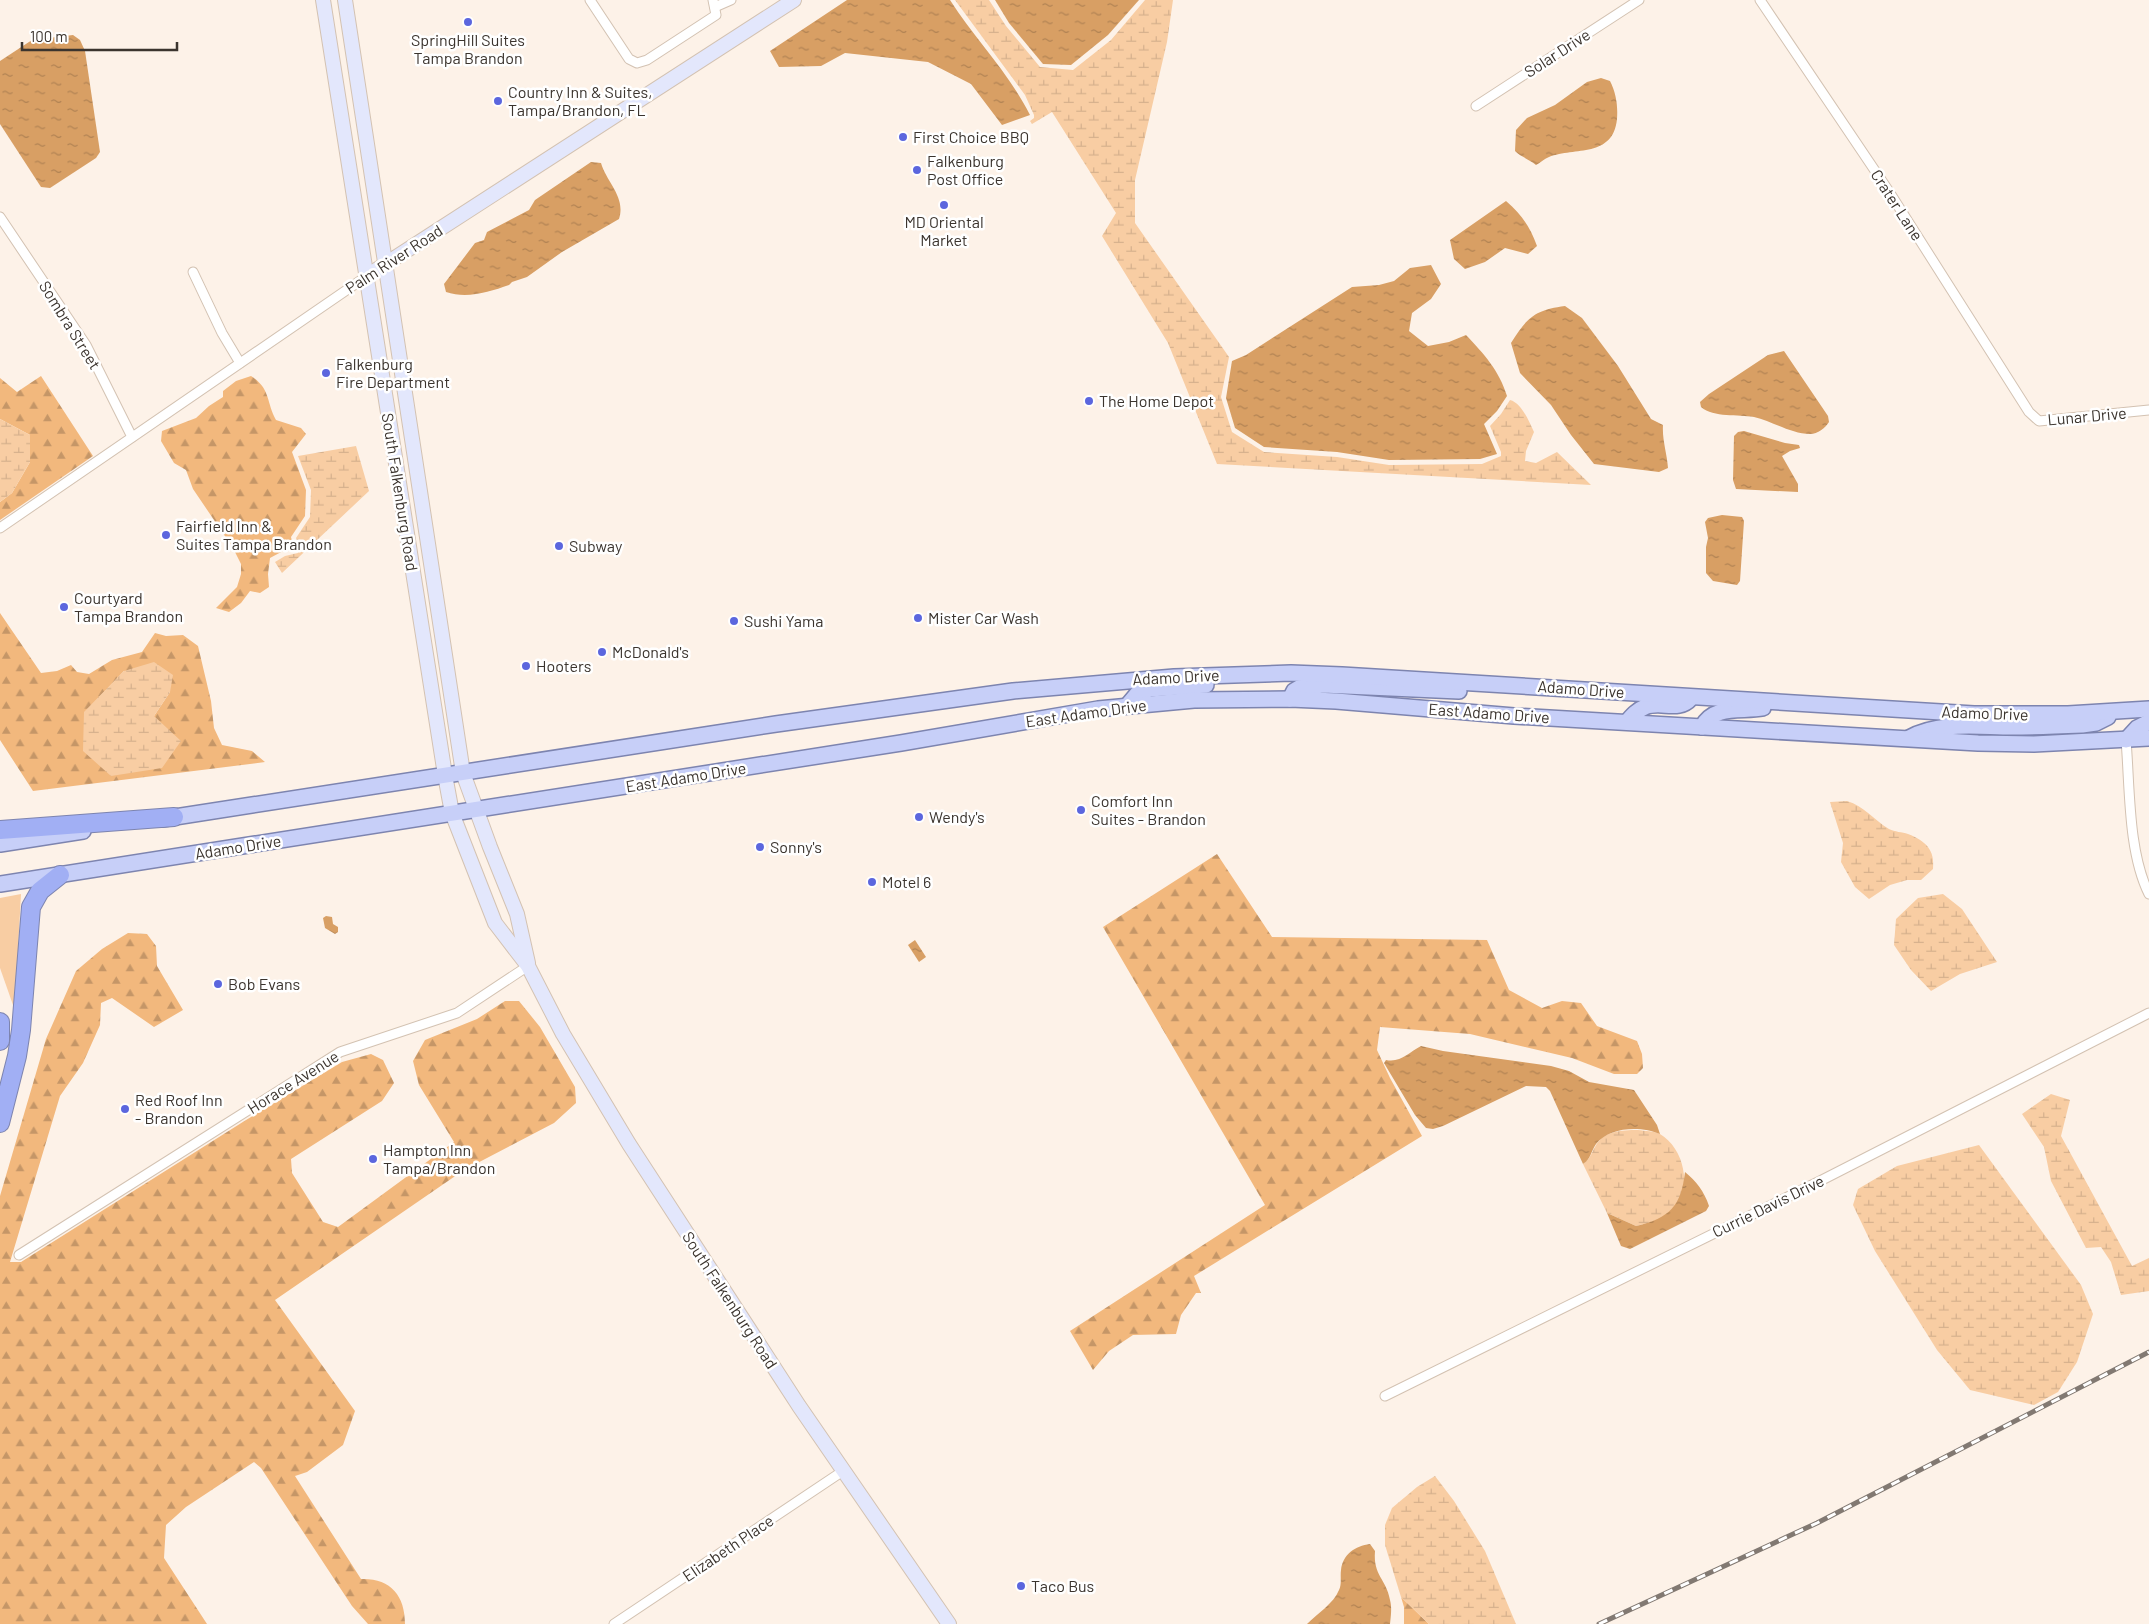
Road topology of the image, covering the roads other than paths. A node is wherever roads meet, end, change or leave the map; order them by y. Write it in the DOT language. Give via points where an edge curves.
graph roads {
  1 [pos="323,0"];
  2 [pos="345,0"];
  3 [pos="590,0"];
  4 [pos="731,0"];
  5 [pos="794,0"];
  6 [pos="1639,0"];
  7 [pos="1760,0"];
  8 [pos="714,3"];
  9 [pos="1476,106"];
  10 [pos="0,218"];
  11 [pos="386,264"];
  12 [pos="193,272"];
  13 [pos="367,276"];
  14 [pos="240,363"];
  15 [pos="402,369"];
  16 [pos="381,373"];
  17 [pos="2149,410"];
  18 [pos="2029,412"];
  19 [pos="132,437"];
  20 [pos="424,506"];
  21 [pos="403,507"];
  22 [pos="0,528"];
  23 [pos="1291,674"];
  24 [pos="1476,683"];
  25 [pos="1012,691"];
  26 [pos="1692,696"];
  27 [pos="1290,699"];
  28 [pos="1784,702"];
  29 [pos="1127,706"];
  30 [pos="2149,709"];
  31 [pos="2115,712"];
  32 [pos="1627,722"];
  33 [pos="2149,722"];
  34 [pos="1702,727"];
  35 [pos="2149,738"];
  36 [pos="1906,739"];
  37 [pos="2126,740"];
  38 [pos="463,773"];
  39 [pos="445,775"];
  40 [pos="476,810"];
  41 [pos="452,814"];
  42 [pos="174,817"];
  43 [pos="0,830"];
  44 [pos="0,844"];
  45 [pos="60,875"];
  46 [pos="0,884"];
  47 [pos="2149,894"];
  48 [pos="528,966"];
  49 [pos="2149,1013"];
  50 [pos="0,1022"];
  51 [pos="0,1041"];
  52 [pos="0,1123"];
  53 [pos="19,1255"];
  54 [pos="1385,1396"];
  55 [pos="843,1471"];
  56 [pos="614,1624"];
  57 [pos="949,1624"];
  1 -- 13 [label="street, South Falkenburg Road"];
  2 -- 11 [label="street, South Falkenburg Road"];
  3 -- 8 [label="street" via="629,59 637,63 647,60 716,16"];
  4 -- 8 [label="street"];
  5 -- 11 [label="street, Palm River Road"];
  6 -- 9 [label="street, Solar Drive"];
  7 -- 18 [label="street, Crater Lane" via="1888,190"];
  10 -- 19 [label="street, Sombra Street" via="86,346"];
  11 -- 13 [label="street, Palm River Road"];
  11 -- 15 [label="street, South Falkenburg Road"];
  12 -- 14 [label="street"];
  13 -- 14 [label="street, Palm River Road"];
  13 -- 16 [label="street, South Falkenburg Road"];
  14 -- 19 [label="street, Palm River Road"];
  15 -- 16 [label="street"];
  15 -- 20 [label="street, South Falkenburg Road"];
  16 -- 21 [label="street, South Falkenburg Road"];
  17 -- 18 [label="street, Lunar Drive" via="2039,420"];
  19 -- 22 [label="street, Palm River Road"];
  20 -- 21 [label="street"];
  20 -- 38 [label="street, South Falkenburg Road"];
  21 -- 39 [label="street, South Falkenburg Road"];
  23 -- 24 [label="main road, Adamo Drive"];
  23 -- 25 [label="main road, Adamo Drive" via="1174,677"];
  23 -- 29 [label="main road" via="1272,682 1150,689 1137,694"];
  24 -- 26 [label="main road, Adamo Drive"];
  24 -- 27 [label="main road" via="1456,692 1309,686 1294,691"];
  25 -- 38 [label="main road, East Adamo Drive"];
  26 -- 28 [label="main road, Adamo Drive"];
  26 -- 32 [label="main road" via="1682,705 1645,707 1635,712"];
  27 -- 29 [label="main road, East Adamo Drive" via="1194,700"];
  27 -- 32 [label="main road, East Adamo Drive"];
  28 -- 31 [label="main road, Adamo Drive" via="1974,714"];
  28 -- 34 [label="main road" via="1755,710 1724,710 1705,720"];
  29 -- 40 [label="main road, East Adamo Drive"];
  30 -- 31 [label="main road, Adamo Drive"];
  31 -- 36 [label="main road" via="2104,720 2082,725 1956,726 1919,732"];
  32 -- 34 [label="main road, East Adamo Drive"];
  33 -- 37 [label="main road" via="2137,728"];
  34 -- 36 [label="main road, Adamo Drive"];
  35 -- 37 [label="main road, Adamo Drive"];
  36 -- 37 [label="main road, Adamo Drive" via="2034,744"];
  37 -- 47 [label="street" via="2135,850"];
  38 -- 39 [label="main road"];
  38 -- 40 [label="street, South Falkenburg Road"];
  39 -- 41 [label="street, South Falkenburg Road"];
  39 -- 42 [label="main road"];
  40 -- 41 [label="main road, Adamo Drive"];
  40 -- 48 [label="street, South Falkenburg Road" via="517,914"];
  41 -- 45 [label="main road, Adamo Drive"];
  41 -- 48 [label="street, South Falkenburg Road" via="495,924"];
  42 -- 43 [label="highway"];
  42 -- 44 [label="main road"];
  45 -- 46 [label="main road, Adamo Drive"];
  45 -- 52 [label="highway" via="40,891 31,907 21,1030"];
  48 -- 53 [label="street, Horace Avenue" via="457,1013 340,1052"];
  48 -- 55 [label="street, South Falkenburg Road" via="563,1034 629,1144"];
  49 -- 54 [label="street, Currie Davis Drive" via="1820,1181"];
  50 -- 51 [label="highway"];
  55 -- 56 [label="street, Elizabeth Place"];
  55 -- 57 [label="street, South Falkenburg Road"];
}
